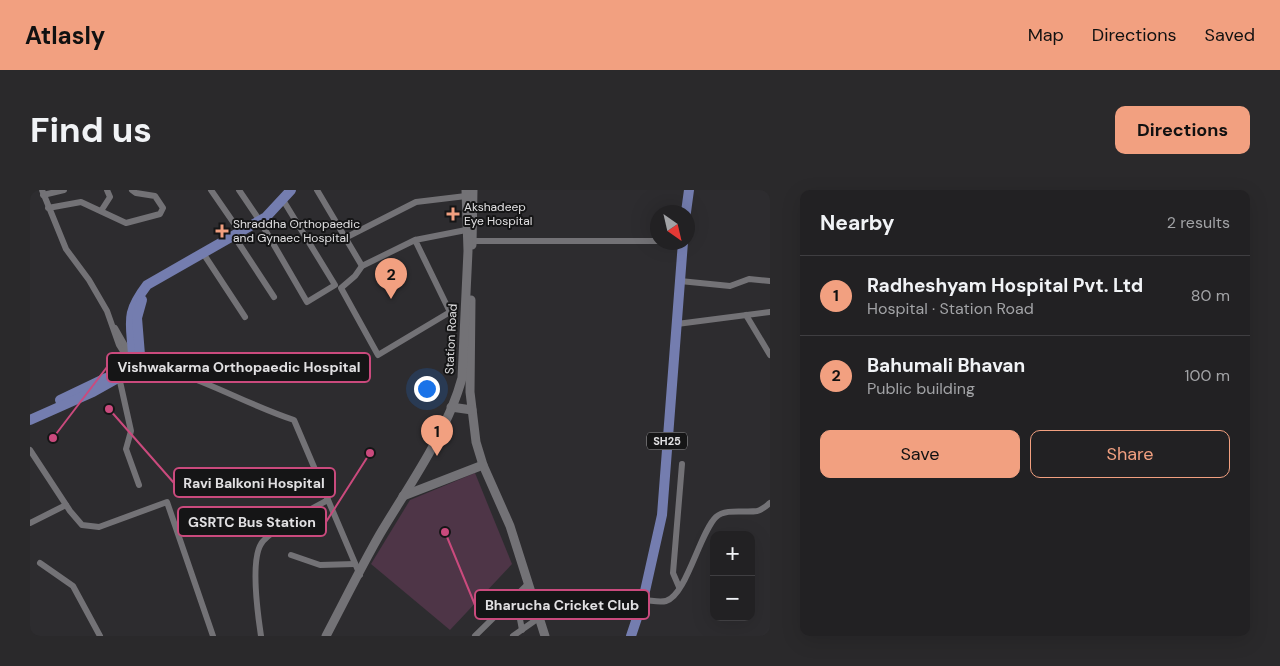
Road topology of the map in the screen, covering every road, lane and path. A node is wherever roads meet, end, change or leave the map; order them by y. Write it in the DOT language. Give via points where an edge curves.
graph roads {
  1 [pos="64,190"];
  2 [pos="107,190"];
  3 [pos="132,190"];
  4 [pos="211,190"];
  5 [pos="239,190"];
  6 [pos="317,190"];
  7 [pos="689,190"];
  8 [pos="469,192"];
  9 [pos="43,193"];
  10 [pos="288,193"];
  11 [pos="687,205"];
  12 [pos="48,208"];
  13 [pos="101,211"];
  14 [pos="260,220"];
  15 [pos="466,230"];
  16 [pos="237,234"];
  17 [pos="345,238"];
  18 [pos="415,240"];
  19 [pos="469,241"];
  20 [pos="650,241"];
  21 [pos="682,250"];
  22 [pos="203,253"];
  23 [pos="362,266"];
  24 [pos="680,281"];
  25 [pos="770,281"];
  26 [pos="274,298"];
  27 [pos="768,312"];
  28 [pos="746,315"];
  29 [pos="245,317"];
  30 [pos="770,318"];
  31 [pos="677,324"];
  32 [pos="770,355"];
  33 [pos="135,361"];
  34 [pos="165,370"];
  35 [pos="119,377"];
  36 [pos="451,407"];
  37 [pos="472,410"];
  38 [pos="30,414"];
  39 [pos="30,420"];
  40 [pos="30,450"];
  41 [pos="682,464"];
  42 [pos="483,465"];
  43 [pos="139,485"];
  44 [pos="403,496"];
  45 [pos="328,500"];
  46 [pos="770,503"];
  47 [pos="66,505"];
  48 [pos="30,523"];
  49 [pos="291,555"];
  50 [pos="40,563"];
  51 [pos="355,564"];
  52 [pos="360,575"];
  53 [pos="529,583"];
  54 [pos="679,587"];
  55 [pos="516,598"];
  56 [pos="643,600"];
  57 [pos="540,617"];
  58 [pos="522,630"];
  59 [pos="100,636"];
  60 [pos="213,636"];
  61 [pos="261,636"];
  62 [pos="326,636"];
  63 [pos="475,636"];
  64 [pos="513,636"];
  65 [pos="545,636"];
  66 [pos="631,636"];
  1 -- 9 [label="street"];
  2 -- 13 [label="street" via="110,197"];
  3 -- 13 [label="street" via="136,194 155,196 163,208 160,214 126,223"];
  4 -- 16 [label="street"];
  5 -- 14 [label="street"];
  6 -- 17 [label="street"];
  7 -- 11 [label="main road"];
  8 -- 15 [label="main road, Station Road"];
  8 -- 17 [label="street" via="416,202"];
  8 -- 19 [label="main road"];
  9 -- 12 [label="street"];
  10 -- 14 [label="main road"];
  10 -- 14 [label="street" via="335,285 307,302"];
  12 -- 13 [label="street" via="80,202"];
  12 -- 33 [label="street" via="66,249 89,280"];
  14 -- 16 [label="main road"];
  15 -- 18 [label="street"];
  15 -- 19 [label="main road, Station Road"];
  16 -- 22 [label="main road"];
  16 -- 26 [label="street"];
  17 -- 23 [label="street"];
  18 -- 23 [label="street"];
  18 -- 23 [label="street" via="450,312 378,355 341,288"];
  19 -- 20 [label="street"];
  19 -- 36 [label="main road, Station Road" via="462,378"];
  19 -- 37 [label="main road"];
  21 -- 24 [label="main road, SH25"];
  22 -- 29 [label="street"];
  22 -- 33 [label="main road" via="147,285 134,303 131,314"];
  24 -- 25 [label="street" via="730,286 749,279"];
  24 -- 31 [label="main road, SH25"];
  27 -- 28 [label="street"];
  27 -- 30 [label="street"];
  28 -- 31 [label="street"];
  28 -- 32 [label="street"];
  31 -- 56 [label="main road, SH25" via="662,515"];
  33 -- 34 [label="street"];
  33 -- 34 [label="street" via="148,371"];
  33 -- 35 [label="main road"];
  33 -- 38 [label="main road"];
  34 -- 45 [label="street" via="294,420"];
  35 -- 39 [label="main road"];
  35 -- 43 [label="street" via="131,431 126,449"];
  36 -- 37 [label="main road"];
  36 -- 44 [label="main road, Station Road"];
  37 -- 42 [label="main road"];
  40 -- 47 [label="street"];
  41 -- 54 [label="street" via="673,573"];
  42 -- 44 [label="main road"];
  42 -- 53 [label="main road" via="510,526"];
  44 -- 52 [label="main road, Station Road"];
  45 -- 51 [label="street"];
  45 -- 61 [label="street" via="261,542 256,576"];
  46 -- 54 [label="street" via="759,511 737,511 718,516 704,534 696,557"];
  47 -- 48 [label="street"];
  47 -- 60 [label="street" via="82,525 99,527 167,502"];
  49 -- 51 [label="street" via="320,565"];
  50 -- 59 [label="street" via="73,586"];
  51 -- 52 [label="street"];
  52 -- 62 [label="main road, Station Road"];
  53 -- 55 [label="street"];
  53 -- 57 [label="main road"];
  54 -- 56 [label="street" via="666,601"];
  55 -- 58 [label="street"];
  55 -- 63 [label="street"];
  56 -- 66 [label="main road, SH25"];
  57 -- 58 [label="street"];
  57 -- 65 [label="main road"];
  58 -- 64 [label="street"];
}
